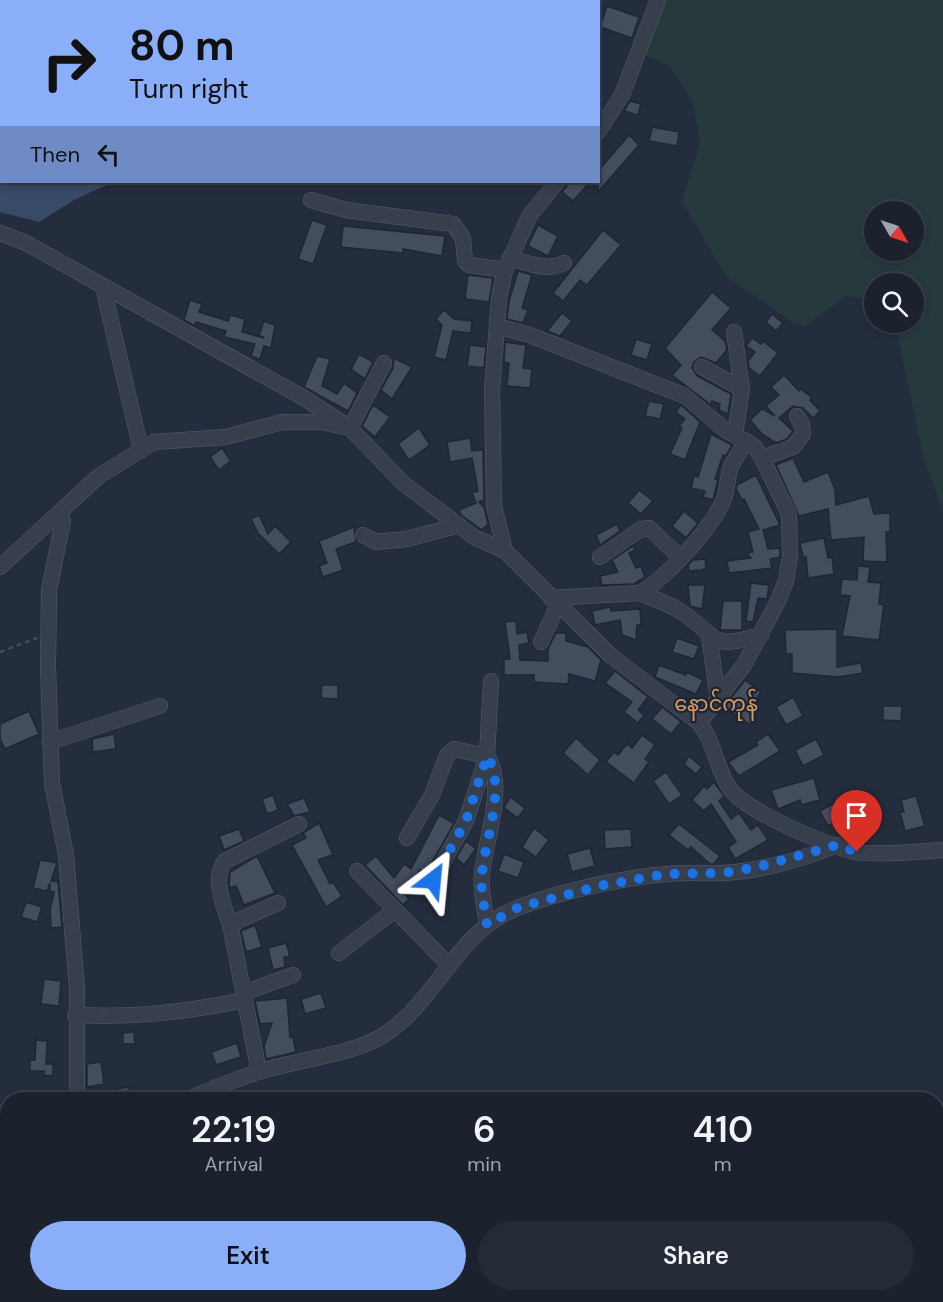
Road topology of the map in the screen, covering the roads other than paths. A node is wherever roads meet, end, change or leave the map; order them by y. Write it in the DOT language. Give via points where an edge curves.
graph roads {
  1 [pos="658,0"];
  2 [pos="600,128"];
  3 [pos="556,183"];
  4 [pos="312,200"];
  5 [pos="0,233"];
  6 [pos="564,263"];
  7 [pos="508,264"];
  8 [pos="104,287"];
  9 [pos="497,326"];
  10 [pos="734,332"];
  11 [pos="384,363"];
  12 [pos="702,367"];
  13 [pos="742,389"];
  14 [pos="797,416"];
  15 [pos="350,428"];
  16 [pos="741,438"];
  17 [pos="141,450"];
  18 [pos="762,458"];
  19 [pos="60,512"];
  20 [pos="459,525"];
  21 [pos="363,534"];
  22 [pos="505,551"];
  23 [pos="600,557"];
  24 [pos="680,557"];
  25 [pos="0,567"];
  26 [pos="640,593"];
  27 [pos="554,602"];
  28 [pos="761,635"];
  29 [pos="709,636"];
  30 [pos="541,642"];
  31 [pos="491,681"];
  32 [pos="718,698"];
  33 [pos="160,706"];
  34 [pos="699,723"];
  35 [pos="50,742"];
  36 [pos="487,756"];
  37 [pos="298,824"];
  38 [pos="407,838"];
  39 [pos="837,845"];
  40 [pos="943,850"];
  41 [pos="357,871"];
  42 [pos="433,880"];
  43 [pos="278,903"];
  44 [pos="395,910"];
  45 [pos="487,925"];
  46 [pos="231,929"];
  47 [pos="339,953"];
  48 [pos="448,964"];
  49 [pos="293,975"];
  50 [pos="244,996"];
  51 [pos="75,1015"];
  52 [pos="259,1072"];
  53 [pos="76,1092"];
  54 [pos="206,1092"];
  1 -- 2 [label="street" via="622,95"];
  3 -- 7 [label="street" via="530,215"];
  4 -- 7 [label="street" via="346,210 453,224 460,231 469,265"];
  5 -- 8 [label="street" via="26,243"];
  6 -- 7 [label="street" via="556,267"];
  7 -- 9 [label="street"];
  8 -- 15 [label="street" via="304,398"];
  8 -- 17 [label="street"];
  9 -- 16 [label="street" via="675,391"];
  9 -- 22 [label="street" via="492,390 494,506"];
  10 -- 13 [label="street"];
  11 -- 15 [label="street"];
  12 -- 13 [label="street"];
  13 -- 16 [label="street"];
  14 -- 18 [label="street" via="803,434 793,447"];
  15 -- 17 [label="street" via="321,422 282,422 226,437 154,442"];
  15 -- 20 [label="street" via="403,483"];
  16 -- 18 [label="street"];
  16 -- 24 [label="street" via="716,514"];
  17 -- 19 [label="street" via="99,476"];
  18 -- 28 [label="street" via="789,514 791,530 786,581"];
  19 -- 25 [label="street"];
  19 -- 35 [label="street" via="63,521 49,590"];
  20 -- 21 [label="street" via="376,542"];
  20 -- 22 [label="street" via="474,537"];
  22 -- 27 [label="street"];
  23 -- 24 [label="street" via="641,529 649,528"];
  24 -- 26 [label="street"];
  26 -- 27 [label="street"];
  26 -- 29 [label="street" via="683,613"];
  27 -- 30 [label="street"];
  27 -- 34 [label="street" via="611,656"];
  28 -- 29 [label="street" via="726,644"];
  28 -- 32 [label="street"];
  29 -- 32 [label="street"];
  31 -- 36 [label="street"];
  32 -- 34 [label="street"];
  33 -- 35 [label="street"];
  34 -- 39 [label="street" via="732,791 756,811"];
  35 -- 51 [label="street" via="52,783 66,855"];
  36 -- 38 [label="street" via="454,749 447,755 432,795"];
  36 -- 42 [label="street" via="466,821"];
  36 -- 45 [label="street" via="493,766 494,805 481,875"];
  37 -- 46 [label="street" via="225,861 219,868"];
  39 -- 40 [label="street" via="857,852"];
  39 -- 45 [label="street" via="758,867 724,873 666,874 558,895 519,907"];
  41 -- 44 [label="street"];
  43 -- 46 [label="street" via="237,921"];
  44 -- 47 [label="street"];
  44 -- 48 [label="street"];
  45 -- 48 [label="street"];
  46 -- 50 [label="street"];
  48 -- 52 [label="street" via="420,1001 384,1035"];
  49 -- 50 [label="street"];
  50 -- 51 [label="street" via="195,1010 128,1017"];
  50 -- 52 [label="street"];
  51 -- 53 [label="street"];
  52 -- 54 [label="street"];
}
